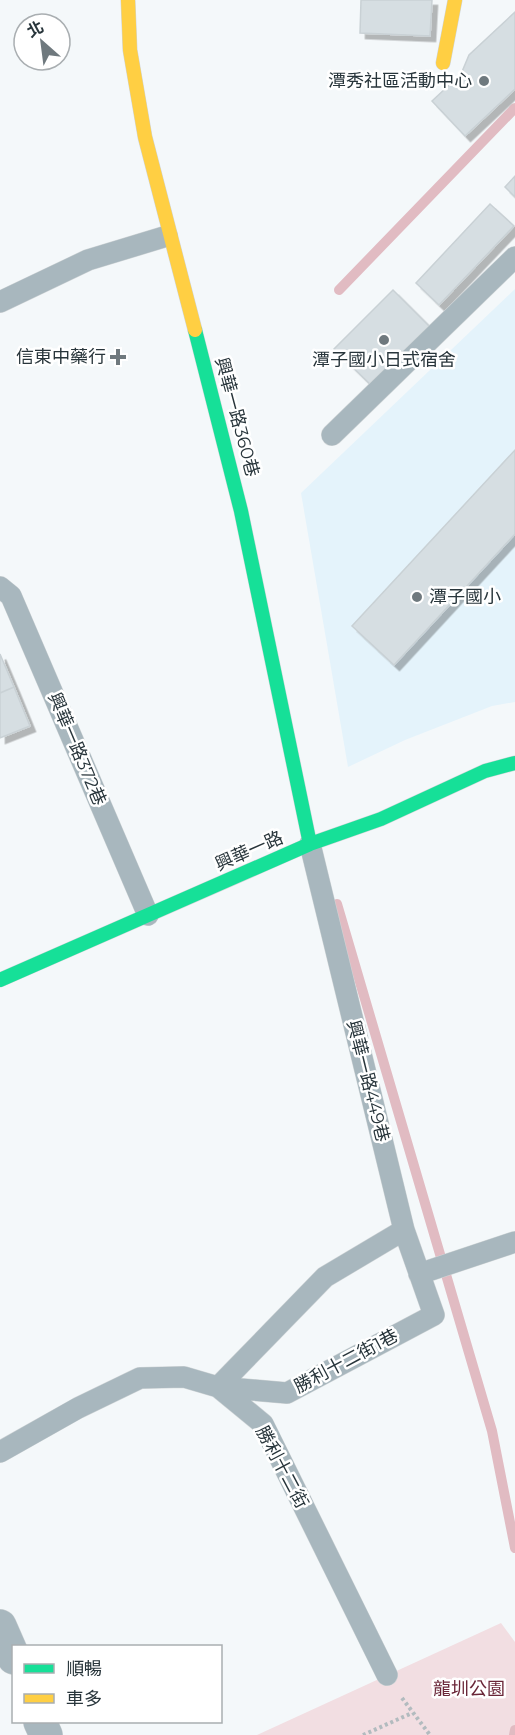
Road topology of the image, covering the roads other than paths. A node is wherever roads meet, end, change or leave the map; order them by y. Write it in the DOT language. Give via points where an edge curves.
graph roads {
  1 [pos="128,0"];
  2 [pos="455,0"];
  3 [pos="443,63"];
  4 [pos="166,237"];
  5 [pos="515,257"];
  6 [pos="0,302"];
  7 [pos="332,435"];
  8 [pos="0,588"];
  9 [pos="515,763"];
  10 [pos="310,844"];
  11 [pos="148,915"];
  12 [pos="0,980"];
  13 [pos="404,1230"];
  14 [pos="515,1242"];
  15 [pos="427,1271"];
  16 [pos="434,1315"];
  17 [pos="218,1387"];
  18 [pos="0,1452"];
  19 [pos="0,1626"];
  20 [pos="12,1653"];
  21 [pos="387,1675"];
  1 -- 4 [label="street, 興華一路360巷" via="128,38"];
  2 -- 3 [label="street"];
  4 -- 6 [label="lane" via="88,260"];
  4 -- 10 [label="street, 興華一路360巷" via="193,318 238,491"];
  5 -- 7 [label="lane"];
  8 -- 11 [label="lane, 興華一路372巷" via="11,596"];
  9 -- 10 [label="street, 興華一路" via="485,771 381,819"];
  10 -- 11 [label="street, 興華一路"];
  10 -- 13 [label="lane, 興華一路449巷"];
  11 -- 12 [label="street, 興華一路"];
  13 -- 15 [label="lane, 興華一路449巷"];
  13 -- 17 [label="lane" via="326,1277"];
  14 -- 15 [label="lane"];
  15 -- 16 [label="lane, 興華一路449巷"];
  16 -- 17 [label="lane, 勝利十二街1巷" via="287,1393"];
  17 -- 18 [label="lane, 勝利十二街" via="184,1377 140,1378"];
  17 -- 21 [label="lane, 勝利十二街" via="263,1424"];
  19 -- 20 [label="street"];
}
